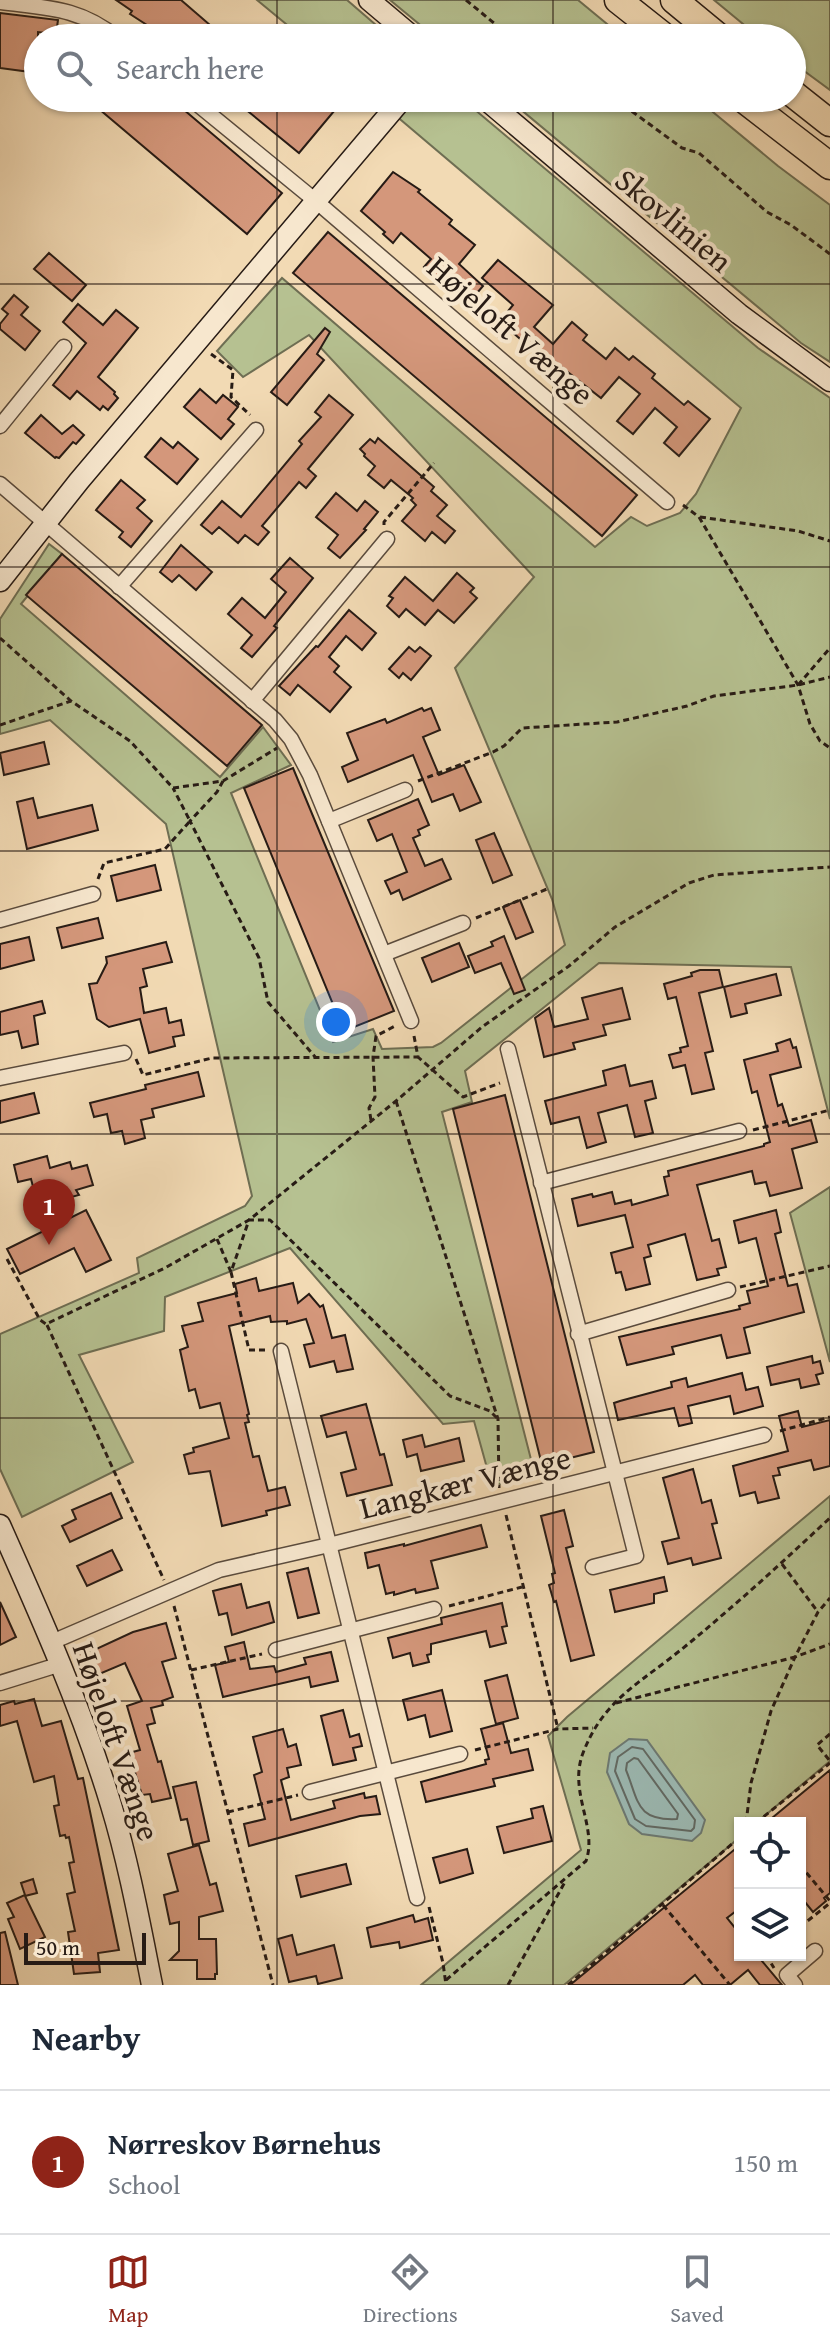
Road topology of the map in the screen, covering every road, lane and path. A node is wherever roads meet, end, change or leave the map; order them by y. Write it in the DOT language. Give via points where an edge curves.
graph roads {
  1 [pos="369,0"];
  2 [pos="466,0"];
  3 [pos="618,0"];
  4 [pos="674,0"];
  5 [pos="0,2"];
  6 [pos="98,24"];
  7 [pos="397,24"];
  8 [pos="495,24"];
  9 [pos="648,24"];
  10 [pos="703,24"];
  11 [pos="806,104"];
  12 [pos="207,112"];
  13 [pos="391,112"];
  14 [pos="501,112"];
  15 [pos="633,112"];
  16 [pos="760,112"];
  17 [pos="830,123"];
  18 [pos="830,166"];
  19 [pos="317,202"];
  20 [pos="830,254"];
  21 [pos="197,343"];
  22 [pos="64,347"];
  23 [pos="830,381"];
  24 [pos="0,426"];
  25 [pos="256,430"];
  26 [pos="434,463"];
  27 [pos="0,484"];
  28 [pos="667,502"];
  29 [pos="699,517"];
  30 [pos="46,522"];
  31 [pos="387,539"];
  32 [pos="830,541"];
  33 [pos="0,581"];
  34 [pos="119,587"];
  35 [pos="0,638"];
  36 [pos="830,648"];
  37 [pos="830,677"];
  38 [pos="798,685"];
  39 [pos="71,701"];
  40 [pos="252,701"];
  41 [pos="0,725"];
  42 [pos="291,739"];
  43 [pos="830,748"];
  44 [pos="223,781"];
  45 [pos="173,788"];
  46 [pos="405,790"];
  47 [pos="190,821"];
  48 [pos="329,821"];
  49 [pos="830,867"];
  50 [pos="547,889"];
  51 [pos="93,894"];
  52 [pos="0,920"];
  53 [pos="463,923"];
  54 [pos="384,954"];
  55 [pos="411,1021"];
  56 [pos="508,1049"];
  57 [pos="124,1053"];
  58 [pos="373,1057"];
  59 [pos="418,1057"];
  60 [pos="316,1058"];
  61 [pos="431,1070"];
  62 [pos="0,1078"];
  63 [pos="515,1079"];
  64 [pos="396,1101"];
  65 [pos="829,1111"];
  66 [pos="371,1120"];
  67 [pos="739,1131"];
  68 [pos="541,1183"];
  69 [pos="249,1220"];
  70 [pos="217,1239"];
  71 [pos="7,1259"];
  72 [pos="830,1266"];
  73 [pos="231,1272"];
  74 [pos="728,1290"];
  75 [pos="46,1324"];
  76 [pos="578,1334"];
  77 [pos="281,1351"];
  78 [pos="830,1417"];
  79 [pos="498,1419"];
  80 [pos="764,1435"];
  81 [pos="615,1472"];
  82 [pos="503,1502"];
  83 [pos="830,1518"];
  84 [pos="0,1525"];
  85 [pos="329,1545"];
  86 [pos="781,1563"];
  87 [pos="593,1567"];
  88 [pos="522,1587"];
  89 [pos="170,1591"];
  90 [pos="830,1598"];
  91 [pos="434,1609"];
  92 [pos="818,1612"];
  93 [pos="351,1631"];
  94 [pos="52,1642"];
  95 [pos="830,1644"];
  96 [pos="276,1650"];
  97 [pos="795,1657"];
  98 [pos="61,1664"];
  99 [pos="191,1670"];
  100 [pos="0,1683"];
  101 [pos="612,1704"];
  102 [pos="593,1728"];
  103 [pos="558,1729"];
  104 [pos="830,1734"];
  105 [pos="460,1754"];
  106 [pos="830,1762"];
  107 [pos="386,1773"];
  108 [pos="310,1792"];
  109 [pos="228,1812"];
  110 [pos="747,1817"];
  111 [pos="763,1817"];
  112 [pos="734,1842"];
  113 [pos="806,1872"];
  114 [pos="568,1876"];
  115 [pos="417,1898"];
  116 [pos="830,1902"];
  117 [pos="663,1903"];
  118 [pos="806,1922"];
  119 [pos="815,1951"];
  120 [pos="446,1983"];
  121 [pos="152,1985"];
  122 [pos="273,1985"];
  123 [pos="508,1985"];
  124 [pos="568,1985"];
  125 [pos="730,1985"];
  126 [pos="795,1985"];
  1 -- 7 [label="street"];
  2 -- 8 [label="path"];
  3 -- 9 [label="highway"];
  4 -- 10 [label="highway"];
  5 -- 6 [label="street" via="63,10"];
  11 -- 17 [label="highway"];
  12 -- 19 [label="street, Højeloft Vænge"];
  13 -- 19 [label="street"];
  14 -- 23 [label="street, Skovlinien" via="739,314"];
  15 -- 20 [label="path" via="682,148 699,153 767,212"];
  16 -- 18 [label="highway"];
  19 -- 21 [label="street"];
  19 -- 28 [label="street, Højeloft Vænge"];
  21 -- 25 [label="path" via="233,370 231,397 251,416"];
  21 -- 30 [label="street"];
  22 -- 24 [label="street"];
  25 -- 34 [label="street"];
  26 -- 31 [label="path" via="384,522"];
  27 -- 30 [label="street"];
  28 -- 29 [label="path" via="680,503"];
  29 -- 32 [label="path" via="798,531"];
  29 -- 38 [label="path"];
  30 -- 33 [label="street"];
  30 -- 34 [label="street"];
  31 -- 40 [label="street"];
  34 -- 40 [label="street"];
  35 -- 39 [label="path"];
  36 -- 38 [label="path"];
  37 -- 38 [label="path"];
  38 -- 43 [label="path" via="810,724"];
  38 -- 46 [label="path" via="714,696 617,722 522,728 493,752"];
  39 -- 41 [label="path"];
  39 -- 45 [label="path" via="130,741"];
  40 -- 42 [label="street"];
  42 -- 44 [label="path"];
  42 -- 48 [label="street"];
  44 -- 45 [label="path"];
  44 -- 47 [label="path"];
  45 -- 47 [label="path"];
  46 -- 48 [label="street"];
  47 -- 51 [label="path" via="165,849 104,863"];
  47 -- 60 [label="path" via="259,958 268,1002"];
  48 -- 54 [label="street"];
  49 -- 61 [label="path" via="714,875 689,883 615,927"];
  50 -- 53 [label="path"];
  51 -- 52 [label="street"];
  53 -- 54 [label="street"];
  54 -- 55 [label="street"];
  55 -- 58 [label="path" via="376,1036"];
  55 -- 59 [label="path"];
  56 -- 63 [label="street, Langkær Vænge"];
  57 -- 60 [label="path" via="135,1054 143,1075 212,1058"];
  57 -- 62 [label="street"];
  58 -- 59 [label="path"];
  58 -- 60 [label="path"];
  58 -- 66 [label="path"];
  59 -- 61 [label="path"];
  61 -- 63 [label="path" via="463,1097"];
  61 -- 64 [label="path"];
  63 -- 68 [label="street, Langkær Vænge"];
  64 -- 66 [label="path"];
  64 -- 79 [label="path"];
  65 -- 67 [label="path"];
  66 -- 69 [label="path"];
  67 -- 68 [label="street"];
  68 -- 76 [label="street, Langkær Vænge"];
  69 -- 70 [label="path"];
  69 -- 73 [label="path"];
  69 -- 79 [label="path" via="270,1220 450,1396"];
  70 -- 73 [label="path"];
  70 -- 75 [label="path"];
  71 -- 75 [label="path"];
  72 -- 74 [label="path"];
  73 -- 77 [label="path" via="249,1350"];
  74 -- 76 [label="street"];
  75 -- 89 [label="path"];
  76 -- 81 [label="street, Langkær Vænge"];
  77 -- 85 [label="street, Langkær Vænge"];
  78 -- 80 [label="path"];
  79 -- 82 [label="path"];
  80 -- 81 [label="street, Langkær Vænge"];
  81 -- 82 [label="street, Langkær Vænge"];
  81 -- 87 [label="street, Langkær Vænge" via="636,1556"];
  82 -- 85 [label="street, Langkær Vænge"];
  82 -- 88 [label="path"];
  83 -- 86 [label="path"];
  84 -- 94 [label="street, Højeloft Vænge"];
  85 -- 89 [label="street, Langkær Vænge" via="219,1570"];
  85 -- 93 [label="street, Langkær Vænge"];
  86 -- 92 [label="path"];
  86 -- 101 [label="path"];
  88 -- 91 [label="path"];
  88 -- 103 [label="path"];
  89 -- 94 [label="street, Langkær Vænge"];
  89 -- 99 [label="path"];
  90 -- 92 [label="path"];
  91 -- 93 [label="street"];
  92 -- 97 [label="path"];
  93 -- 96 [label="street"];
  93 -- 107 [label="street, Langkær Vænge"];
  94 -- 98 [label="street, Højeloft Vænge"];
  95 -- 97 [label="path"];
  96 -- 99 [label="path"];
  97 -- 101 [label="path"];
  97 -- 110 [label="path" via="771,1711"];
  98 -- 100 [label="street"];
  98 -- 121 [label="street, Højeloft Vænge" via="112,1807"];
  99 -- 109 [label="path"];
  101 -- 102 [label="path"];
  102 -- 103 [label="path"];
  102 -- 114 [label="path" via="578,1782 589,1852"];
  103 -- 105 [label="path"];
  104 -- 106 [label="path" via="817,1745"];
  105 -- 107 [label="street"];
  106 -- 111 [label="path"];
  107 -- 108 [label="street"];
  107 -- 115 [label="street, Langkær Vænge"];
  108 -- 109 [label="path"];
  109 -- 122 [label="path"];
  112 -- 117 [label="path"];
  113 -- 116 [label="path"];
  114 -- 120 [label="path"];
  114 -- 123 [label="path"];
  115 -- 120 [label="path" via="429,1906"];
  116 -- 118 [label="path"];
  117 -- 124 [label="path"];
  117 -- 125 [label="path"];
  119 -- 126 [label="street" via="787,1975"];
}
